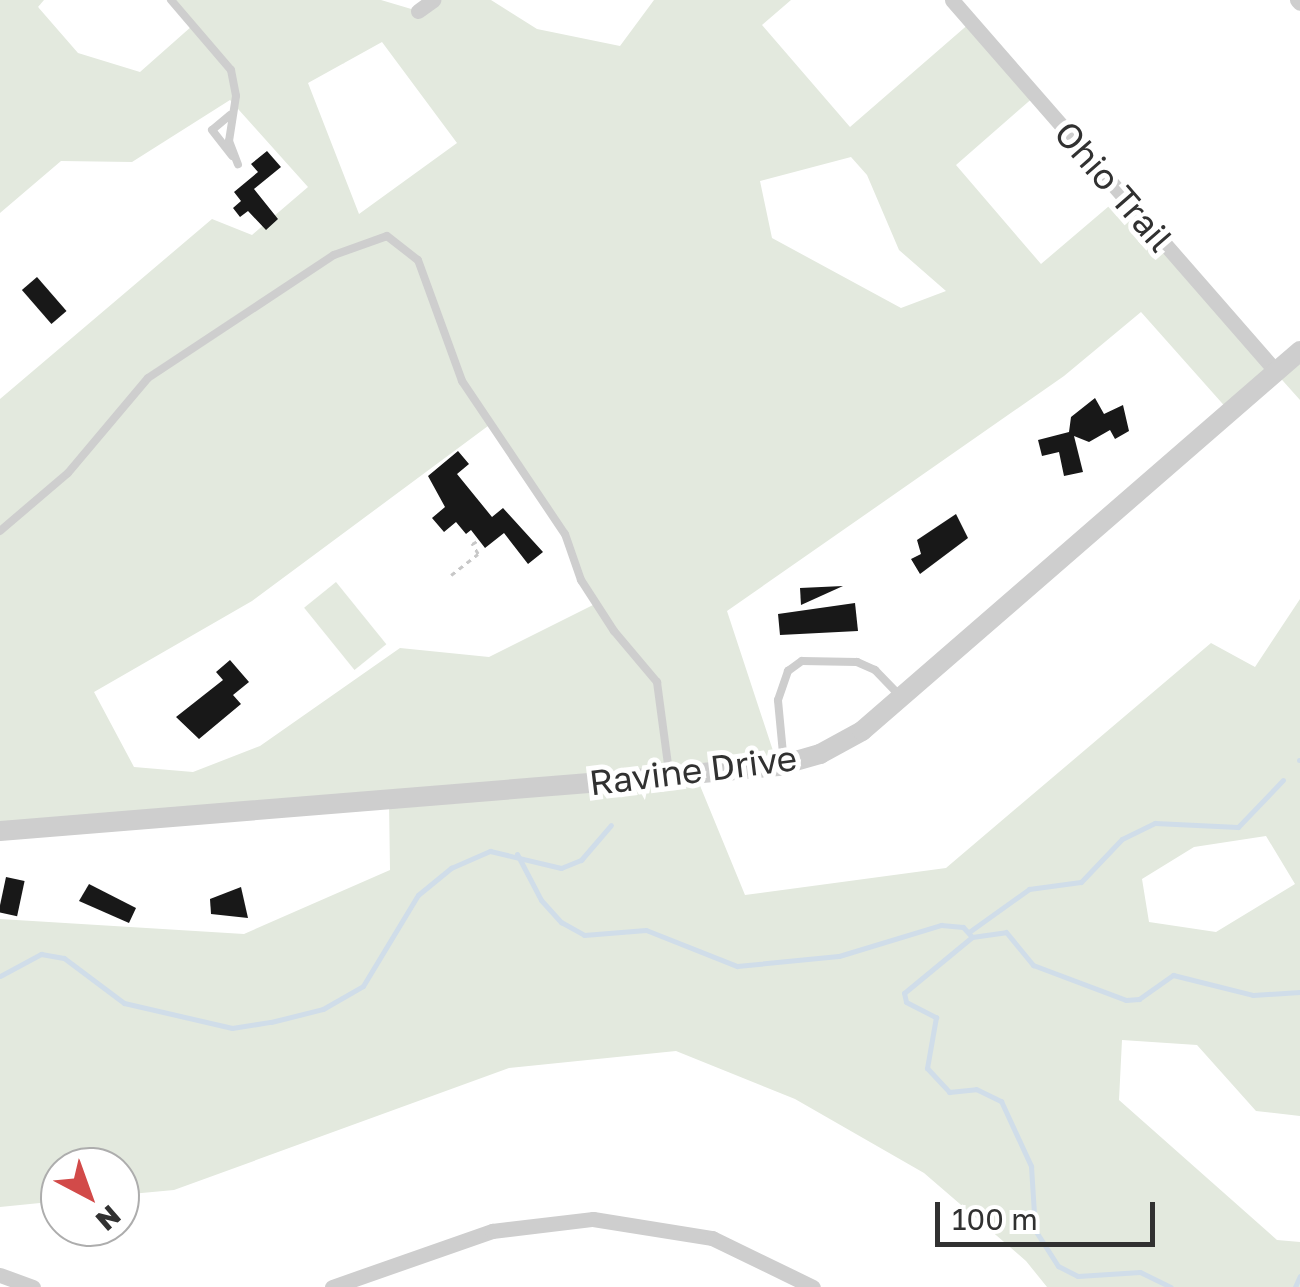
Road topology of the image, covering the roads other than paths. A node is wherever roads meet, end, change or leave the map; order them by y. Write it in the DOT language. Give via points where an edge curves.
graph roads {
  1 [pos="170,0"];
  2 [pos="432,0"];
  3 [pos="952,0"];
  4 [pos="418,11"];
  5 [pos="232,114"];
  6 [pos="1300,351"];
  7 [pos="1276,371"];
  8 [pos="0,531"];
  9 [pos="901,697"];
  10 [pos="784,764"];
  11 [pos="670,772"];
  12 [pos="0,830"];
  13 [pos="0,1275"];
  14 [pos="33,1287"];
  15 [pos="332,1287"];
  16 [pos="813,1287"];
  1 -- 5 [label="lane" via="230,70"];
  2 -- 4 [label="street"];
  3 -- 7 [label="street, Ohio Trail"];
  5 -- 5 [label="lane" via="229,141 238,164 212,130"];
  6 -- 7 [label="street, Ravine Drive"];
  7 -- 9 [label="street, Ravine Drive"];
  8 -- 11 [label="lane" via="68,473 148,378 334,254 387,236 418,260 462,382 544,501 588,592 657,682"];
  9 -- 10 [label="street, Ravine Drive" via="847,741"];
  9 -- 10 [label="lane" via="857,662 802,661 788,671 778,700"];
  10 -- 11 [label="street, Ravine Drive"];
  11 -- 12 [label="street, Ravine Drive"];
  13 -- 14 [label="street"];
  15 -- 16 [label="street" via="492,1232 592,1219 712,1238"];
}
